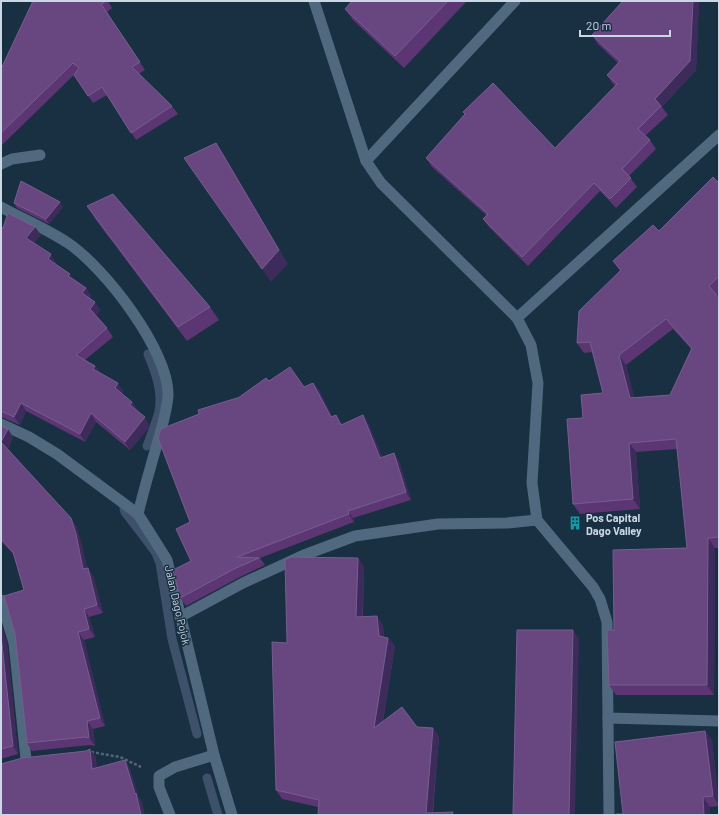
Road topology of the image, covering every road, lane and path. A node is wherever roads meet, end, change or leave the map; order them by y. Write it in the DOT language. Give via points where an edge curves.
graph roads {
  1 [pos="314,1"];
  2 [pos="515,1"];
  3 [pos="719,135"];
  4 [pos="40,155"];
  5 [pos="366,161"];
  6 [pos="1,164"];
  7 [pos="1,207"];
  8 [pos="517,318"];
  9 [pos="1,424"];
  10 [pos="138,514"];
  11 [pos="537,520"];
  12 [pos="1,600"];
  13 [pos="180,618"];
  14 [pos="608,718"];
  15 [pos="719,721"];
  16 [pos="91,752"];
  17 [pos="214,754"];
  18 [pos="14,762"];
  19 [pos="159,776"];
  20 [pos="170,815"];
  21 [pos="232,815"];
  22 [pos="609,815"];
  1 -- 5 [label="street"];
  2 -- 5 [label="street"];
  3 -- 8 [label="street"];
  4 -- 6 [label="street" via="12,159"];
  5 -- 8 [label="street" via="381,183"];
  7 -- 10 [label="street" via="68,243 89,260 128,307 153,346 165,375 168,396"];
  8 -- 11 [label="street" via="531,345 538,383 532,483"];
  9 -- 10 [label="street, Jalan Dago Pojok" via="57,454"];
  10 -- 13 [label="street, Jalan Dago Pojok" via="167,560"];
  11 -- 13 [label="street" via="438,524 355,536 304,555 243,583"];
  11 -- 14 [label="street" via="600,598 608,622"];
  12 -- 18 [label="street" via="14,643 30,758"];
  13 -- 17 [label="street, Jalan Dago Pojok"];
  14 -- 15 [label="street"];
  14 -- 22 [label="street"];
  16 -- 19 [label="path" via="120,757"];
  17 -- 19 [label="street" via="175,767"];
  17 -- 21 [label="street, Jalan Dago Pojok"];
  19 -- 20 [label="street" via="159,787"];
}
